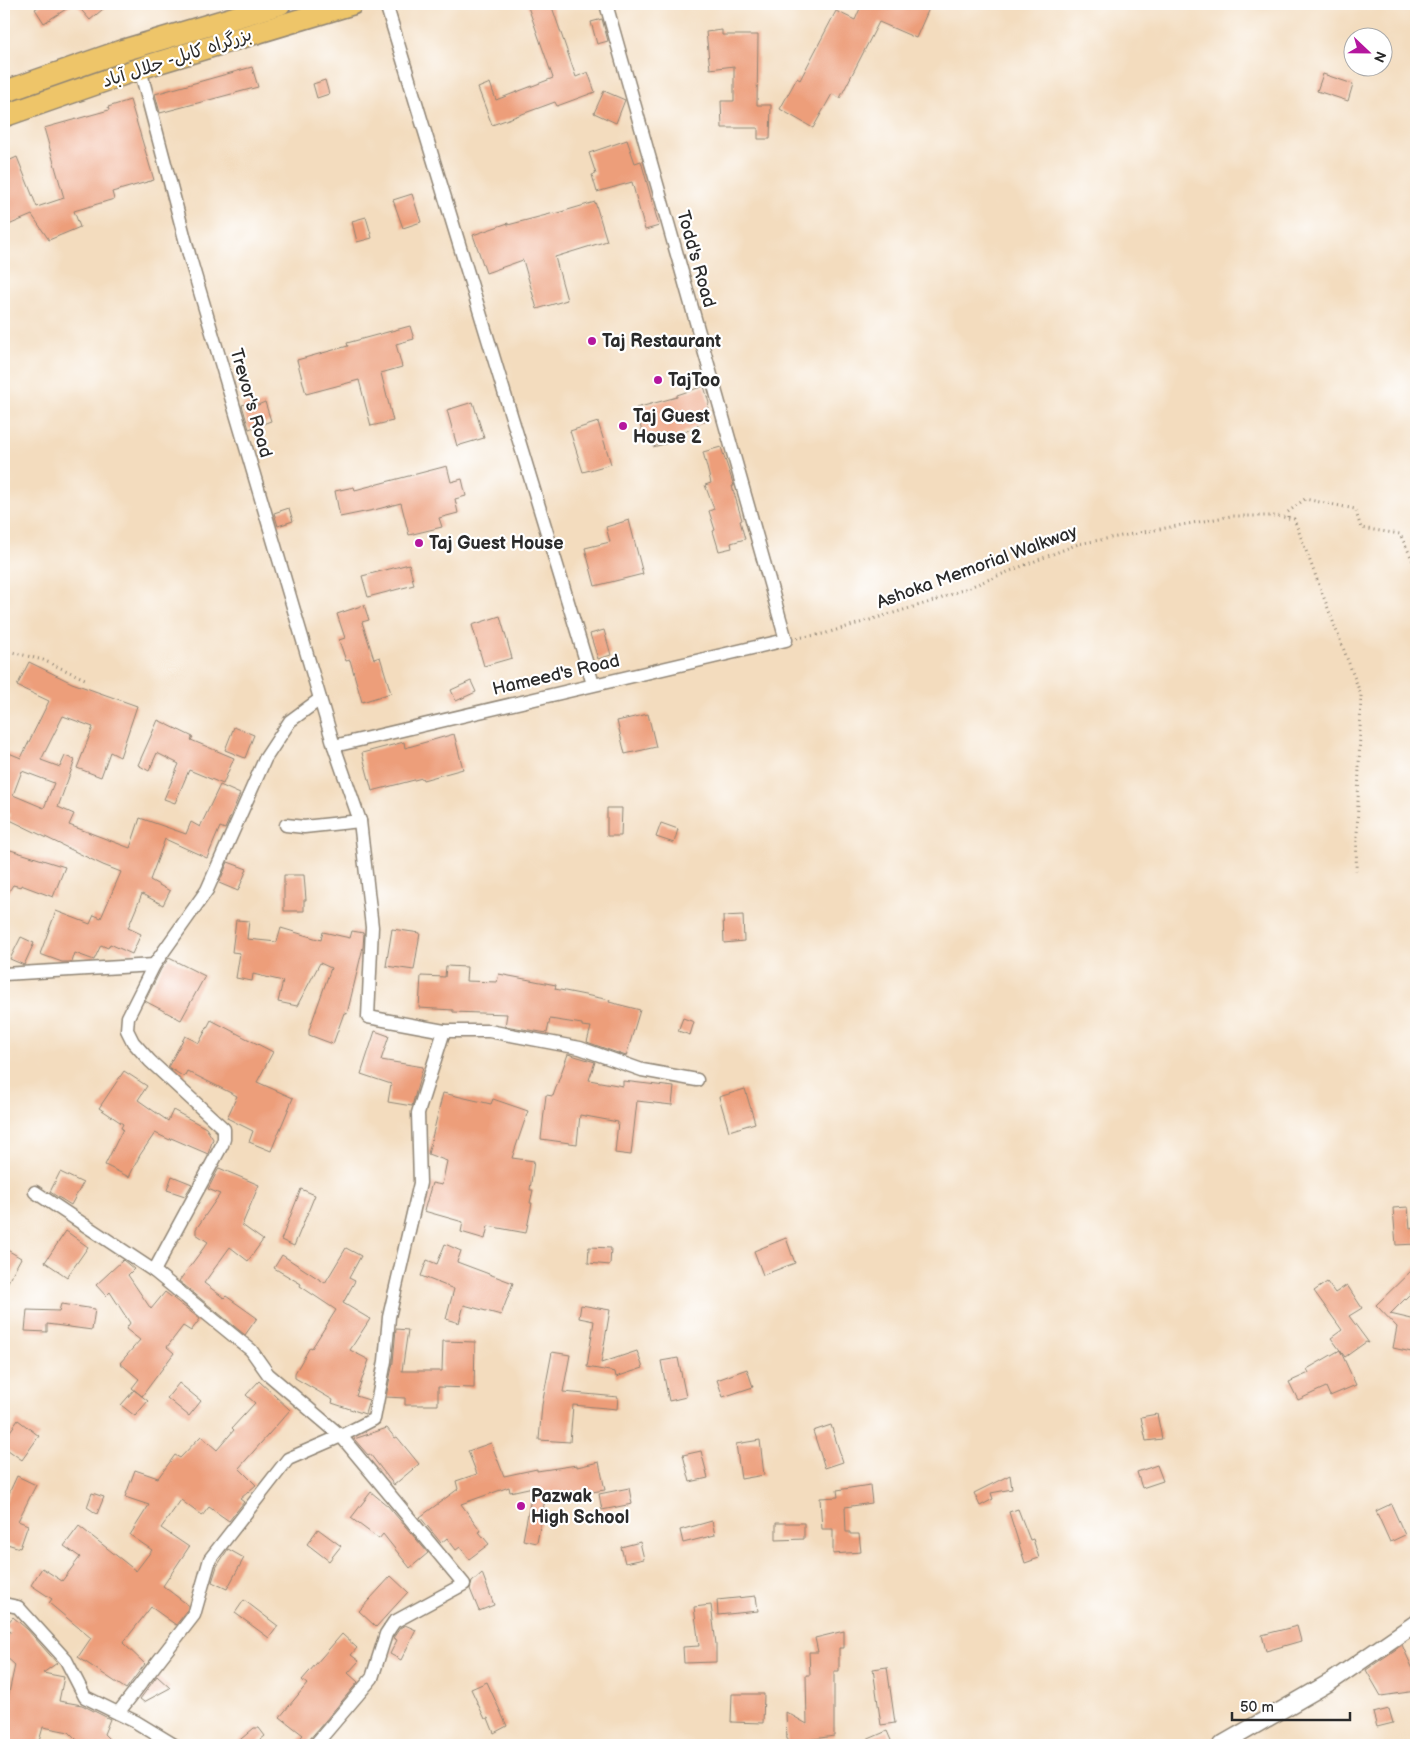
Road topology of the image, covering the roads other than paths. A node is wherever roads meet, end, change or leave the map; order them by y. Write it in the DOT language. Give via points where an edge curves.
graph roads {
  1 [pos="280,4"];
  2 [pos="352,4"];
  3 [pos="386,4"];
  4 [pos="606,4"];
  5 [pos="140,69"];
  6 [pos="4,92"];
  7 [pos="4,116"];
  8 [pos="786,640"];
  9 [pos="593,684"];
  10 [pos="320,699"];
  11 [pos="334,746"];
  12 [pos="360,822"];
  13 [pos="286,825"];
  14 [pos="154,966"];
  15 [pos="4,974"];
  16 [pos="444,1032"];
  17 [pos="697,1080"];
  18 [pos="35,1192"];
  19 [pos="154,1271"];
  20 [pos="341,1436"];
  21 [pos="4,1604"];
  22 [pos="1416,1623"];
  23 [pos="118,1713"];
  24 [pos="174,1745"];
  25 [pos="315,1745"];
  26 [pos="1220,1745"];
  1 -- 6 [label="highway, بزرگراه کابل- جلال آباد" via="124,50"];
  2 -- 5 [label="highway, بزرگراه کابل- جلال آباد"];
  3 -- 9 [label="street"];
  4 -- 8 [label="street, Todd's Road"];
  5 -- 7 [label="highway, بزرگراه کابل- جلال آباد"];
  5 -- 10 [label="street, Trevor's Road" via="190,258"];
  8 -- 9 [label="street, Hameed's Road"];
  9 -- 11 [label="street, Hameed's Road"];
  10 -- 11 [label="street, Trevor's Road"];
  10 -- 14 [label="street" via="290,721 265,759 207,890"];
  11 -- 12 [label="street, Trevor's Road"];
  12 -- 13 [label="street" via="304,827"];
  12 -- 16 [label="street, Trevor's Road" via="372,927 368,1017"];
  14 -- 15 [label="street"];
  14 -- 19 [label="street" via="128,1017 127,1030 150,1061 224,1129 224,1139"];
  16 -- 17 [label="street" via="498,1032 580,1048 642,1070"];
  16 -- 20 [label="street" via="418,1113 420,1183 389,1317 385,1362 374,1419"];
  18 -- 19 [label="street"];
  19 -- 20 [label="street" via="251,1350 268,1374"];
  20 -- 23 [label="street" via="288,1459 210,1559 194,1614"];
  20 -- 25 [label="street" via="464,1584 394,1622 386,1634 372,1678"];
  21 -- 23 [label="street" via="18,1607 66,1660 85,1697"];
  22 -- 26 [label="street" via="1332,1681"];
  23 -- 24 [label="street"];
}
